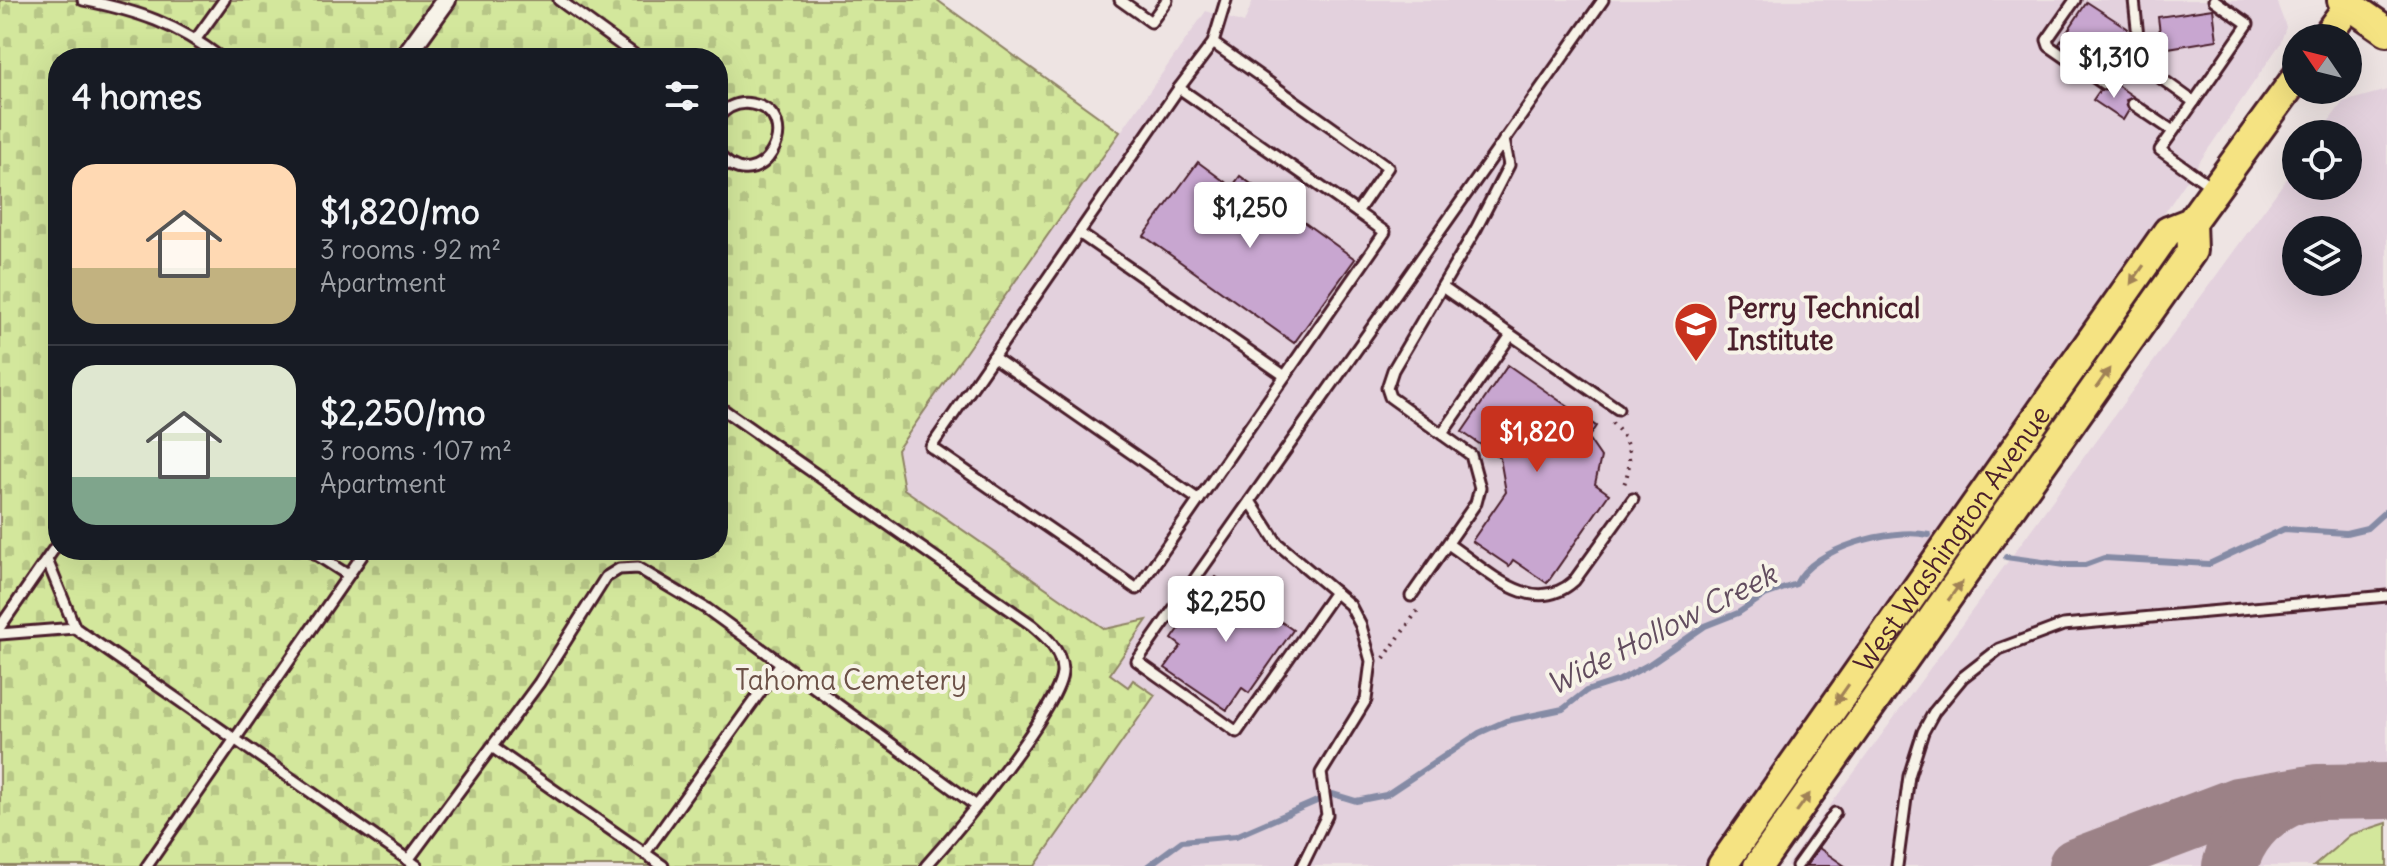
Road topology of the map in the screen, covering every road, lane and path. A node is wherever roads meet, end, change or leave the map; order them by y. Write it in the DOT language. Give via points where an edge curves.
graph roads {
  1 [pos="83,0"];
  2 [pos="224,0"];
  3 [pos="446,0"];
  4 [pos="559,0"];
  5 [pos="1120,0"];
  6 [pos="1167,0"];
  7 [pos="1226,0"];
  8 [pos="1603,0"];
  9 [pos="2075,0"];
  10 [pos="2134,0"];
  11 [pos="2214,0"];
  12 [pos="2346,2"];
  13 [pos="2333,24"];
  14 [pos="2387,31"];
  15 [pos="196,39"];
  16 [pos="1213,43"];
  17 [pos="208,48"];
  18 [pos="411,48"];
  19 [pos="625,48"];
  20 [pos="2104,84"];
  21 [pos="1179,88"];
  22 [pos="2282,97"];
  23 [pos="2194,102"];
  24 [pos="2133,104"];
  25 [pos="728,109"];
  26 [pos="2173,131"];
  27 [pos="1504,140"];
  28 [pos="728,162"];
  29 [pos="2215,189"];
  30 [pos="1357,212"];
  31 [pos="2191,222"];
  32 [pos="1079,233"];
  33 [pos="1442,287"];
  34 [pos="1511,335"];
  35 [pos="993,357"];
  36 [pos="1285,376"];
  37 [pos="1618,409"];
  38 [pos="728,413"];
  39 [pos="1442,434"];
  40 [pos="1633,499"];
  41 [pos="1199,500"];
  42 [pos="1250,501"];
  43 [pos="1448,544"];
  44 [pos="47,560"];
  45 [pos="325,560"];
  46 [pos="359,560"];
  47 [pos="348,575"];
  48 [pos="1335,592"];
  49 [pos="1411,596"];
  50 [pos="2387,596"];
  51 [pos="1423,603"];
  52 [pos="0,627"];
  53 [pos="75,628"];
  54 [pos="0,634"];
  55 [pos="781,663"];
  56 [pos="1371,670"];
  57 [pos="237,739"];
  58 [pos="492,747"];
  59 [pos="975,805"];
  60 [pos="1835,813"];
  61 [pos="645,853"];
  62 [pos="412,863"];
  63 [pos="147,866"];
  64 [pos="663,866"];
  65 [pos="926,866"];
  66 [pos="1302,866"];
  67 [pos="1722,866"];
  68 [pos="1758,866"];
  69 [pos="1797,866"];
  70 [pos="1897,866"];
  1 -- 15 [label="lane" via="142,12"];
  2 -- 15 [label="lane"];
  3 -- 18 [label="street"];
  4 -- 19 [label="lane"];
  5 -- 6 [label="lane" via="1151,22"];
  7 -- 16 [label="lane"];
  8 -- 27 [label="lane"];
  9 -- 20 [label="lane" via="2047,40 2049,46"];
  10 -- 23 [label="lane" via="2141,64"];
  11 -- 23 [label="lane" via="2248,24"];
  12 -- 13 [label="main road"];
  12 -- 14 [label="main road"];
  15 -- 17 [label="lane"];
  16 -- 21 [label="lane"];
  16 -- 30 [label="lane" via="1388,167"];
  21 -- 30 [label="lane"];
  21 -- 32 [label="lane"];
  22 -- 29 [label="main road, West Washington Avenue"];
  23 -- 26 [label="lane"];
  24 -- 26 [label="lane"];
  25 -- 28 [label="lane" via="757,105 778,130 774,152 756,167 736,168"];
  26 -- 29 [label="lane" via="2160,150"];
  27 -- 33 [label="lane" via="1509,165"];
  27 -- 42 [label="lane"];
  29 -- 31 [label="main road, West Washington Avenue"];
  30 -- 36 [label="lane" via="1385,232"];
  31 -- 67 [label="main road, West Washington Avenue, one-way" via="2168,231"];
  68 -- 31 [label="main road, West Washington Avenue, one-way" via="2192,251"];
  32 -- 35 [label="lane"];
  32 -- 36 [label="lane"];
  33 -- 34 [label="lane"];
  33 -- 39 [label="lane" via="1387,388 1390,397"];
  34 -- 37 [label="lane"];
  34 -- 39 [label="lane"];
  35 -- 41 [label="lane"];
  35 -- 41 [label="lane" via="931,447 1098,563 1137,589"];
  36 -- 41 [label="lane"];
  37 -- 40 [label="path" via="1609,421 1630,452 1621,492"];
  38 -- 59 [label="lane" via="1053,643 1063,671 1049,709"];
  39 -- 43 [label="lane" via="1471,455 1480,488"];
  40 -- 43 [label="lane" via="1574,581 1543,598 1526,595"];
  42 -- 48 [label="lane" via="1277,543"];
  42 -- 48 [label="lane" via="1137,661 1237,732"];
  43 -- 49 [label="lane"];
  44 -- 52 [label="lane"];
  44 -- 53 [label="lane"];
  45 -- 47 [label="lane"];
  46 -- 47 [label="lane"];
  47 -- 57 [label="lane"];
  48 -- 56 [label="lane" via="1350,605 1361,626"];
  50 -- 70 [label="lane" via="2063,625 1999,649 1963,677 1923,732 1909,776"];
  51 -- 56 [label="path"];
  53 -- 54 [label="lane"];
  53 -- 57 [label="lane"];
  55 -- 58 [label="lane" via="707,609 638,568 619,569 606,577"];
  55 -- 59 [label="lane"];
  55 -- 61 [label="lane"];
  56 -- 66 [label="lane" via="1366,700 1321,773 1324,824"];
  57 -- 62 [label="lane"];
  57 -- 63 [label="lane"];
  58 -- 61 [label="lane"];
  58 -- 62 [label="lane"];
  59 -- 65 [label="lane"];
  60 -- 69 [label="lane"];
  61 -- 64 [label="lane"];
}
